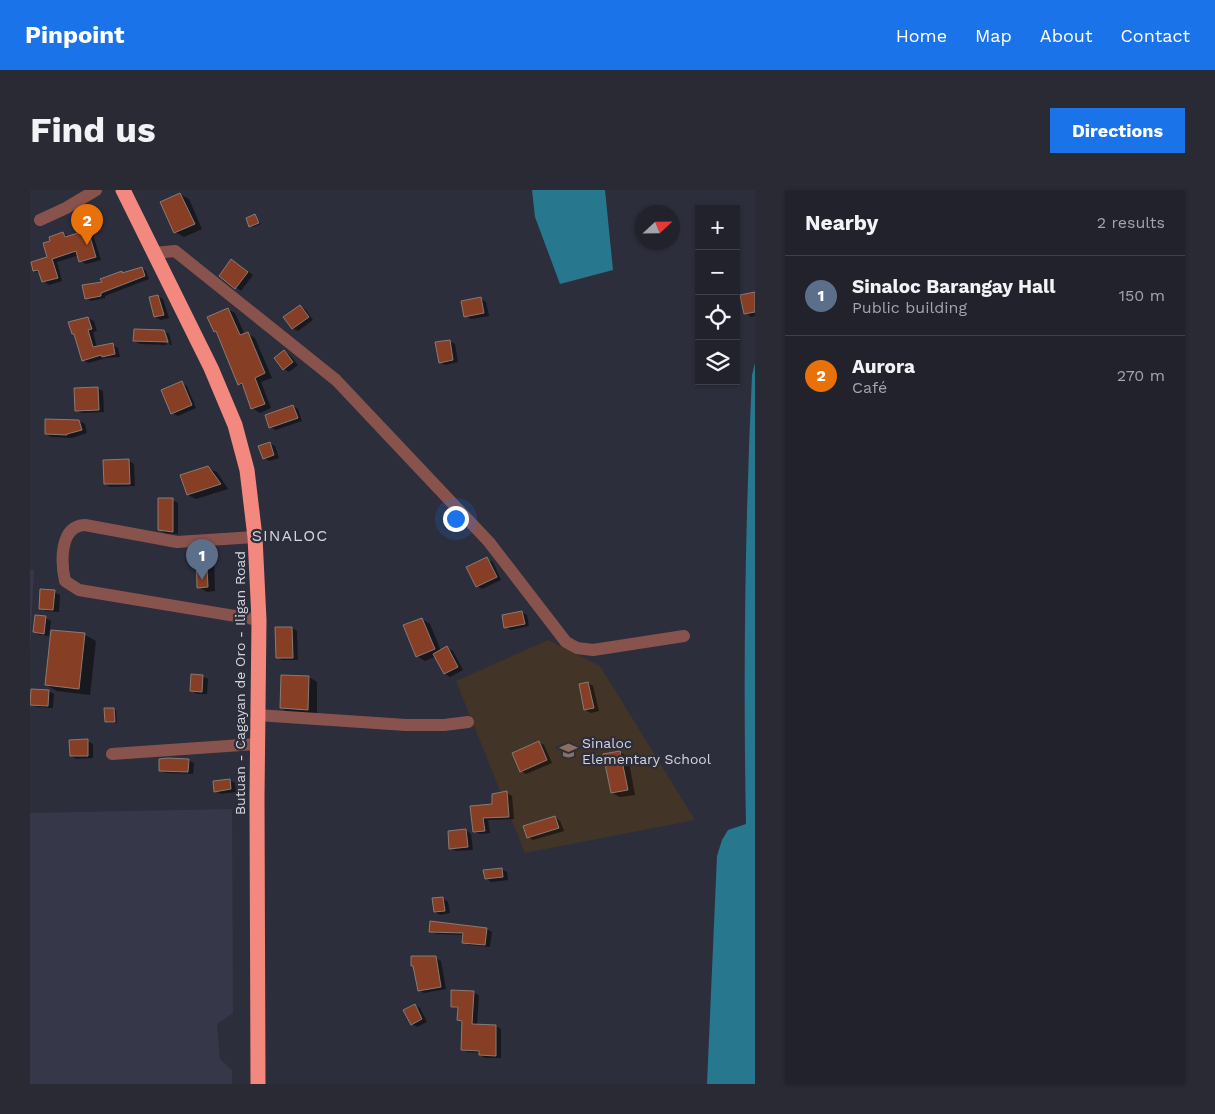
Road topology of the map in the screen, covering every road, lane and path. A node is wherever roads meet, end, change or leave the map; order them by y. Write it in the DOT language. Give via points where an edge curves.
graph roads {
  1 [pos="96,190"];
  2 [pos="123,190"];
  3 [pos="40,220"];
  4 [pos="154,253"];
  5 [pos="255,537"];
  6 [pos="259,620"];
  7 [pos="684,636"];
  8 [pos="257,715"];
  9 [pos="468,722"];
  10 [pos="257,744"];
  11 [pos="112,754"];
  12 [pos="258,1084"];
  1 -- 3 [label="street"];
  2 -- 4 [label="highway, Butuan - Cagayan de Oro - Iligan Road"];
  4 -- 5 [label="highway, Butuan - Cagayan de Oro - Iligan Road" via="211,368 234,425 247,470"];
  4 -- 7 [label="street" via="175,251 336,380 489,542 566,642 577,648 593,650"];
  5 -- 6 [label="highway, Butuan - Cagayan de Oro - Iligan Road"];
  5 -- 6 [label="street" via="177,542 78,525 72,528 66,539 63,571 66,581 79,590"];
  6 -- 8 [label="highway, Butuan - Cagayan de Oro - Iligan Road"];
  8 -- 9 [label="street" via="406,725"];
  8 -- 10 [label="highway, Butuan - Cagayan de Oro - Iligan Road"];
  10 -- 11 [label="street"];
  10 -- 12 [label="highway, Butuan - Cagayan de Oro - Iligan Road"];
}
